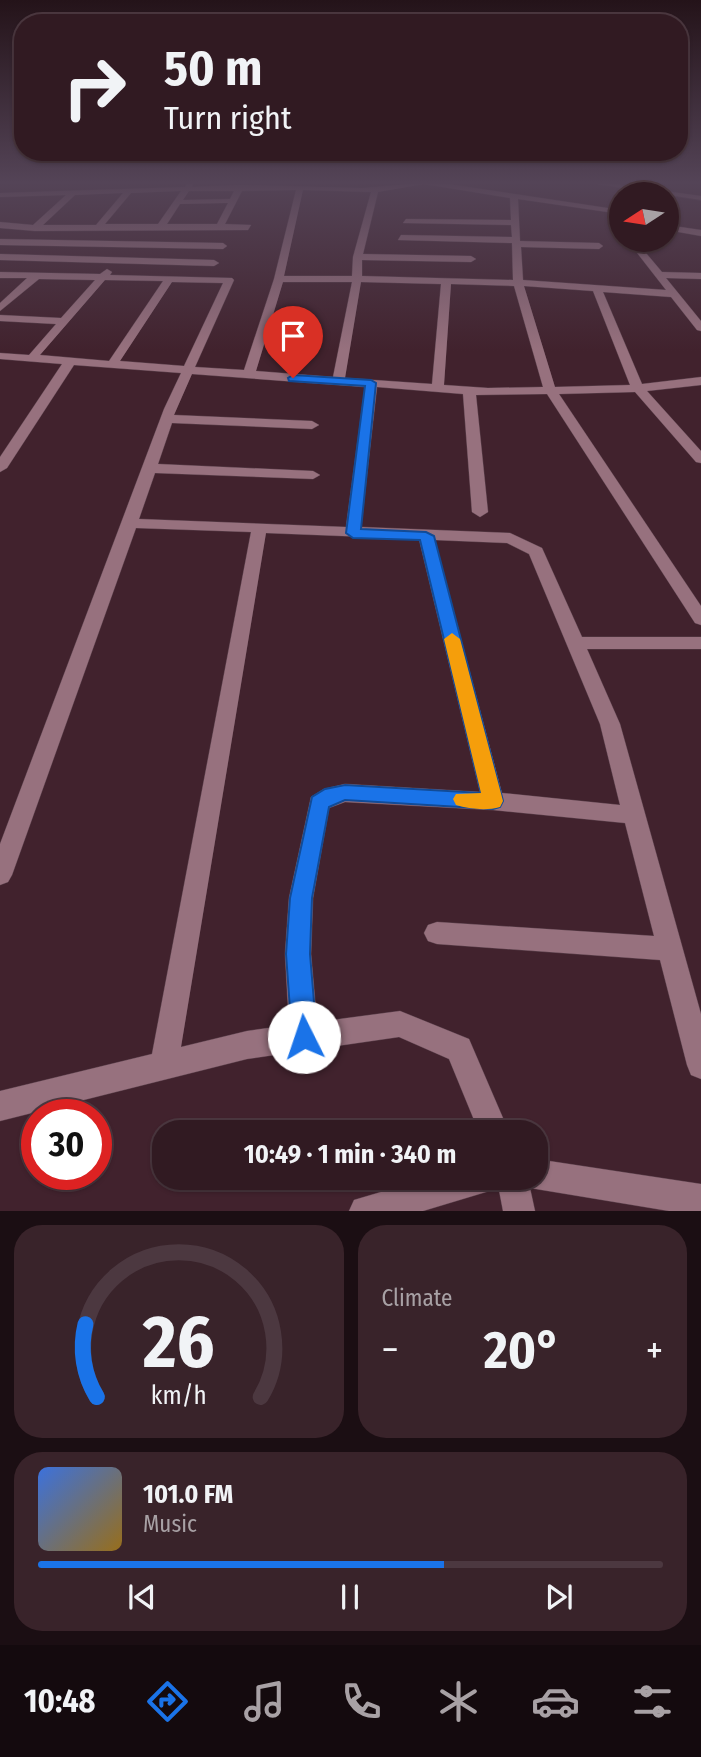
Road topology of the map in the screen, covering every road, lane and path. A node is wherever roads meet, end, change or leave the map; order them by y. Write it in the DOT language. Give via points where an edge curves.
graph roads {
  1 [pos="135,239"];
  2 [pos="288,239"];
  3 [pos="363,239"];
  4 [pos="416,239"];
  5 [pos="516,239"];
  6 [pos="0,242"];
  7 [pos="516,242"];
  8 [pos="129,245"];
  9 [pos="223,246"];
  10 [pos="599,246"];
  11 [pos="641,252"];
  12 [pos="0,257"];
  13 [pos="358,257"];
  14 [pos="471,259"];
  15 [pos="117,261"];
  16 [pos="214,263"];
  17 [pos="0,275"];
  18 [pos="659,275"];
  19 [pos="36,276"];
  20 [pos="701,276"];
  21 [pos="102,278"];
  22 [pos="170,279"];
  23 [pos="279,279"];
  24 [pos="357,279"];
  25 [pos="446,281"];
  26 [pos="518,283"];
  27 [pos="597,289"];
  28 [pos="674,294"];
  29 [pos="0,308"];
  30 [pos="0,318"];
  31 [pos="64,321"];
  32 [pos="701,328"];
  33 [pos="0,356"];
  34 [pos="31,359"];
  35 [pos="69,363"];
  36 [pos="111,366"];
  37 [pos="186,371"];
  38 [pos="249,375"];
  39 [pos="338,381"];
  40 [pos="371,383"];
  41 [pos="698,383"];
  42 [pos="438,387"];
  43 [pos="638,388"];
  44 [pos="469,390"];
  45 [pos="550,390"];
  46 [pos="167,419"];
  47 [pos="312,425"];
  48 [pos="701,459"];
  49 [pos="0,468"];
  50 [pos="149,468"];
  51 [pos="313,474"];
  52 [pos="480,512"];
  53 [pos="130,523"];
  54 [pos="259,530"];
  55 [pos="353,533"];
  56 [pos="426,536"];
  57 [pos="701,619"];
  58 [pos="575,643"];
  59 [pos="701,643"];
  60 [pos="493,801"];
  61 [pos="635,815"];
  62 [pos="0,875"];
  63 [pos="436,933"];
  64 [pos="670,949"];
  65 [pos="304,1037"];
  66 [pos="164,1065"];
  67 [pos="701,1065"];
  68 [pos="0,1106"];
  69 [pos="489,1120"];
  70 [pos="548,1177"];
  71 [pos="441,1190"];
  72 [pos="515,1190"];
  73 [pos="701,1200"];
  74 [pos="365,1211"];
  75 [pos="519,1211"];
  1 -- 8 [label="street"];
  2 -- 23 [label="street"];
  3 -- 13 [label="street"];
  4 -- 7 [label="street"];
  5 -- 7 [label="street"];
  6 -- 8 [label="street"];
  7 -- 10 [label="street"];
  7 -- 26 [label="street"];
  8 -- 9 [label="street"];
  8 -- 15 [label="street"];
  11 -- 18 [label="street"];
  12 -- 15 [label="street"];
  13 -- 14 [label="street"];
  13 -- 24 [label="street"];
  15 -- 16 [label="street"];
  15 -- 21 [label="street"];
  17 -- 19 [label="street"];
  18 -- 20 [label="street"];
  18 -- 28 [label="street"];
  19 -- 21 [label="street"];
  19 -- 29 [label="street"];
  21 -- 22 [label="street"];
  21 -- 31 [label="street"];
  22 -- 36 [label="street"];
  22 -- 37 [label="street" via="229,280"];
  23 -- 24 [label="street"];
  23 -- 38 [label="street"];
  24 -- 25 [label="street"];
  24 -- 39 [label="street"];
  25 -- 26 [label="street"];
  25 -- 42 [label="street"];
  26 -- 27 [label="street"];
  26 -- 45 [label="street"];
  27 -- 28 [label="street"];
  27 -- 43 [label="street"];
  28 -- 32 [label="street"];
  30 -- 31 [label="street"];
  31 -- 34 [label="street"];
  33 -- 34 [label="street"];
  34 -- 35 [label="street"];
  35 -- 36 [label="street"];
  35 -- 49 [label="street"];
  36 -- 37 [label="street"];
  37 -- 38 [label="street"];
  37 -- 46 [label="street"];
  38 -- 39 [label="street"];
  39 -- 40 [label="street"];
  40 -- 42 [label="street"];
  40 -- 55 [label="street"];
  41 -- 43 [label="street"];
  42 -- 44 [label="street"];
  43 -- 45 [label="street"];
  43 -- 48 [label="street"];
  44 -- 45 [label="street"];
  44 -- 52 [label="street"];
  45 -- 57 [label="street"];
  46 -- 47 [label="street"];
  46 -- 50 [label="street"];
  50 -- 51 [label="street"];
  50 -- 53 [label="street"];
  53 -- 54 [label="street"];
  53 -- 62 [label="street"];
  54 -- 55 [label="street"];
  54 -- 66 [label="street"];
  55 -- 56 [label="street"];
  56 -- 58 [label="street" via="510,538 536,551"];
  56 -- 60 [label="street"];
  58 -- 59 [label="street"];
  58 -- 61 [label="street" via="610,724"];
  60 -- 61 [label="street"];
  60 -- 65 [label="street" via="345,793 319,803 301,898 298,954"];
  61 -- 64 [label="street"];
  63 -- 64 [label="street"];
  64 -- 67 [label="street"];
  65 -- 66 [label="street"];
  65 -- 69 [label="street" via="400,1024 459,1049"];
  66 -- 68 [label="street"];
  70 -- 73 [label="street"];
  71 -- 74 [label="street"];
  72 -- 75 [label="street"];
}
